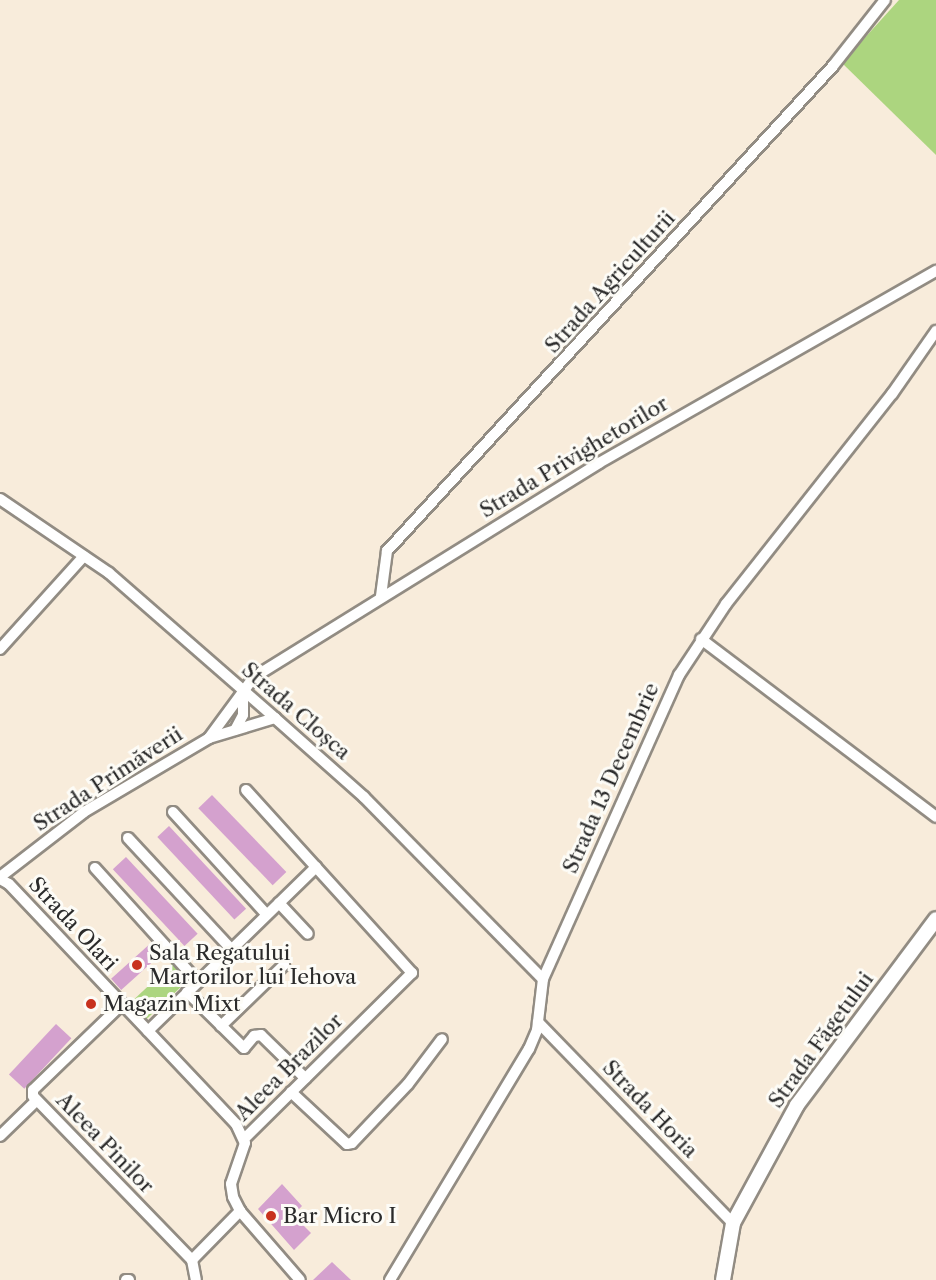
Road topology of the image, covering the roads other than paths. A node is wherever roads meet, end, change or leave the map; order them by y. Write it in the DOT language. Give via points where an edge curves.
graph roads {
  1 [pos="885,0"];
  2 [pos="936,271"];
  3 [pos="936,331"];
  4 [pos="0,499"];
  5 [pos="84,556"];
  6 [pos="381,596"];
  7 [pos="702,639"];
  8 [pos="0,649"];
  9 [pos="243,691"];
  10 [pos="275,718"];
  11 [pos="235,730"];
  12 [pos="209,738"];
  13 [pos="246,790"];
  14 [pos="173,812"];
  15 [pos="936,817"];
  16 [pos="128,838"];
  17 [pos="316,867"];
  18 [pos="94,868"];
  19 [pos="0,878"];
  20 [pos="279,903"];
  21 [pos="267,915"];
  22 [pos="936,919"];
  23 [pos="308,934"];
  24 [pos="231,949"];
  25 [pos="284,965"];
  26 [pos="543,979"];
  27 [pos="197,981"];
  28 [pos="187,992"];
  29 [pos="122,1005"];
  30 [pos="538,1022"];
  31 [pos="221,1026"];
  32 [pos="148,1031"];
  33 [pos="442,1039"];
  34 [pos="305,1078"];
  35 [pos="291,1092"];
  36 [pos="36,1101"];
  37 [pos="0,1136"];
  38 [pos="245,1138"];
  39 [pos="240,1211"];
  40 [pos="734,1223"];
  41 [pos="192,1260"];
  42 [pos="196,1280"];
  43 [pos="300,1280"];
  44 [pos="390,1280"];
  45 [pos="723,1280"];
  1 -- 6 [label="street, Strada Agriculturii" via="833,66 387,551"];
  2 -- 6 [label="street, Strada Privighetorilor" via="599,464"];
  3 -- 7 [label="street, Strada 13 Decembrie"];
  4 -- 5 [label="street, Strada Cloșca"];
  5 -- 8 [label="street"];
  5 -- 9 [label="street, Strada Cloșca" via="109,573"];
  6 -- 9 [label="street, Strada Privighetorilor" via="254,677"];
  7 -- 15 [label="street"];
  7 -- 26 [label="street, Strada 13 Decembrie" via="657,718"];
  9 -- 10 [label="street, Strada Cloșca"];
  9 -- 11 [label="street" via="243,715"];
  9 -- 12 [label="street, Strada Primăverii"];
  10 -- 11 [label="street, Strada Primăverii"];
  10 -- 26 [label="street, Strada Cloșca" via="364,797"];
  11 -- 12 [label="street, Strada Primăverii"];
  12 -- 19 [label="street, Strada Primăverii" via="84,812"];
  13 -- 17 [label="street"];
  14 -- 21 [label="street"];
  16 -- 24 [label="street"];
  17 -- 20 [label="street"];
  17 -- 34 [label="street, Aleea Brazilor" via="412,973"];
  18 -- 27 [label="street"];
  19 -- 29 [label="street, Strada Olari"];
  20 -- 21 [label="street"];
  20 -- 23 [label="street"];
  21 -- 24 [label="street"];
  22 -- 40 [label="main road, Strada Făgetului" via="810,1085"];
  24 -- 27 [label="street"];
  25 -- 31 [label="street"];
  26 -- 30 [label="street, Strada 13 Decembrie"];
  27 -- 28 [label="street"];
  28 -- 31 [label="street"];
  28 -- 32 [label="street"];
  29 -- 32 [label="street, Strada Olari"];
  29 -- 36 [label="street, Aleea Pinilor" via="33,1090"];
  30 -- 40 [label="street, Strada Horia"];
  30 -- 44 [label="street, Strada 13 Decembrie" via="530,1049"];
  31 -- 34 [label="street" via="244,1048 254,1036 261,1035"];
  32 -- 38 [label="street, Strada Olari" via="225,1111"];
  33 -- 35 [label="street" via="408,1084 352,1143 347,1144"];
  34 -- 35 [label="street, Aleea Brazilor"];
  35 -- 38 [label="street, Aleea Brazilor"];
  36 -- 37 [label="street"];
  36 -- 41 [label="street, Aleea Pinilor"];
  38 -- 39 [label="street" via="231,1184"];
  39 -- 41 [label="street"];
  39 -- 43 [label="street"];
  40 -- 45 [label="main road, Strada Făgetului"];
  41 -- 42 [label="street"];
}
